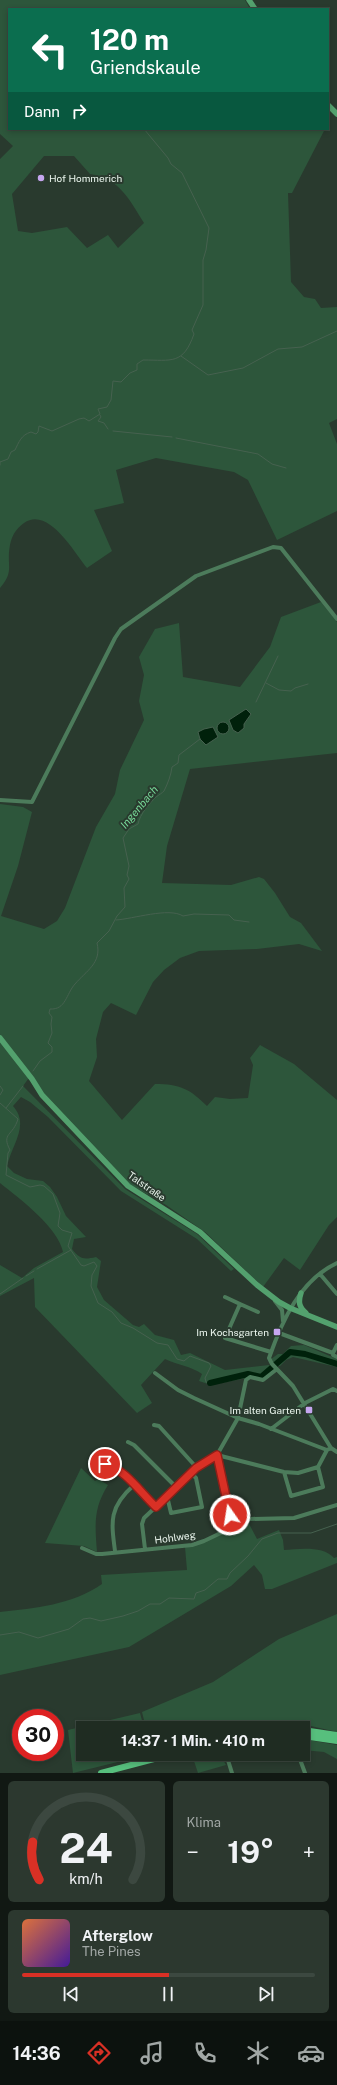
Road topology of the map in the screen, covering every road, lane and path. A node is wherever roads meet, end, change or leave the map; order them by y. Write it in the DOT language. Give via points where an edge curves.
graph roads {
  1 [pos="329,106"];
  2 [pos="337,114"];
  3 [pos="337,619"];
  4 [pos="0,800"];
  5 [pos="0,1038"];
  6 [pos="337,1263"];
  7 [pos="320,1274"];
  8 [pos="301,1293"];
  9 [pos="268,1294"];
  10 [pos="337,1294"];
  11 [pos="225,1297"];
  12 [pos="240,1304"];
  13 [pos="290,1308"];
  14 [pos="258,1312"];
  15 [pos="312,1317"];
  16 [pos="283,1324"];
  17 [pos="337,1327"];
  18 [pos="279,1333"];
  19 [pos="337,1344"];
  20 [pos="271,1352"];
  21 [pos="333,1353"];
  22 [pos="337,1358"];
  23 [pos="275,1367"];
  24 [pos="155,1373"];
  25 [pos="336,1389"];
  26 [pos="304,1403"];
  27 [pos="238,1418"];
  28 [pos="154,1425"];
  29 [pos="271,1429"];
  30 [pos="128,1442"];
  31 [pos="329,1449"];
  32 [pos="337,1452"];
  33 [pos="217,1455"];
  34 [pos="105,1464"];
  35 [pos="318,1467"];
  36 [pos="196,1468"];
  37 [pos="284,1472"];
  38 [pos="191,1473"];
  39 [pos="134,1485"];
  40 [pos="176,1487"];
  41 [pos="167,1496"];
  42 [pos="337,1505"];
  43 [pos="156,1507"];
  44 [pos="233,1526"];
  45 [pos="82,1548"];
  46 [pos="145,1549"];
  47 [pos="115,1551"];
  48 [pos="310,1731"];
  49 [pos="337,1735"];
  50 [pos="310,1737"];
  51 [pos="337,1741"];
  52 [pos="146,1761"];
  53 [pos="229,1761"];
  54 [pos="301,1761"];
  55 [pos="101,1773"];
  56 [pos="232,1773"];
  57 [pos="305,1773"];
  1 -- 2 [label="main road"];
  3 -- 4 [label="street" via="281,548 273,548 196,576 118,633 32,802"];
  5 -- 9 [label="main road, Talstraße" via="42,1094 128,1186 200,1232"];
  6 -- 7 [label="street"];
  7 -- 8 [label="street"];
  7 -- 10 [label="street"];
  8 -- 13 [label="street"];
  8 -- 15 [label="main road" via="300,1306"];
  9 -- 13 [label="main road, Talstraße"];
  9 -- 16 [label="street" via="282,1310"];
  11 -- 12 [label="street"];
  12 -- 14 [label="street"];
  12 -- 20 [label="street" via="225,1338"];
  13 -- 15 [label="main road, Talstraße"];
  13 -- 16 [label="street"];
  15 -- 17 [label="main road, Talstraße"];
  16 -- 18 [label="street"];
  18 -- 20 [label="street"];
  18 -- 21 [label="street"];
  19 -- 21 [label="street"];
  20 -- 23 [label="street" via="269,1358"];
  21 -- 22 [label="street"];
  23 -- 26 [label="street" via="293,1386"];
  23 -- 27 [label="street" via="263,1380 250,1377 246,1380"];
  24 -- 27 [label="street" via="178,1390"];
  25 -- 26 [label="street"];
  26 -- 29 [label="street"];
  26 -- 31 [label="street"];
  27 -- 29 [label="street"];
  27 -- 33 [label="street"];
  28 -- 36 [label="street" via="159,1426"];
  29 -- 31 [label="street"];
  30 -- 40 [label="street"];
  31 -- 32 [label="street"];
  31 -- 35 [label="street"];
  33 -- 36 [label="street"];
  33 -- 37 [label="street"];
  33 -- 44 [label="street"];
  34 -- 39 [label="street" via="121,1472"];
  35 -- 37 [label="street" via="298,1473"];
  35 -- 37 [label="street" via="324,1487 290,1496"];
  36 -- 38 [label="street"];
  38 -- 40 [label="street"];
  38 -- 41 [label="street" via="196,1478 202,1506 171,1513"];
  39 -- 43 [label="street"];
  39 -- 47 [label="street" via="123,1494 113,1511"];
  40 -- 41 [label="street"];
  41 -- 43 [label="street"];
  42 -- 44 [label="street, Hohlweg" via="294,1518 250,1519"];
  43 -- 46 [label="street" via="142,1520"];
  44 -- 46 [label="street, Hohlweg" via="198,1543"];
  45 -- 47 [label="street, Hohlweg" via="96,1554"];
  46 -- 47 [label="street, Hohlweg"];
  48 -- 49 [label="main road"];
  50 -- 51 [label="main road"];
  52 -- 55 [label="main road"];
  53 -- 56 [label="street"];
  54 -- 57 [label="street"];
}
